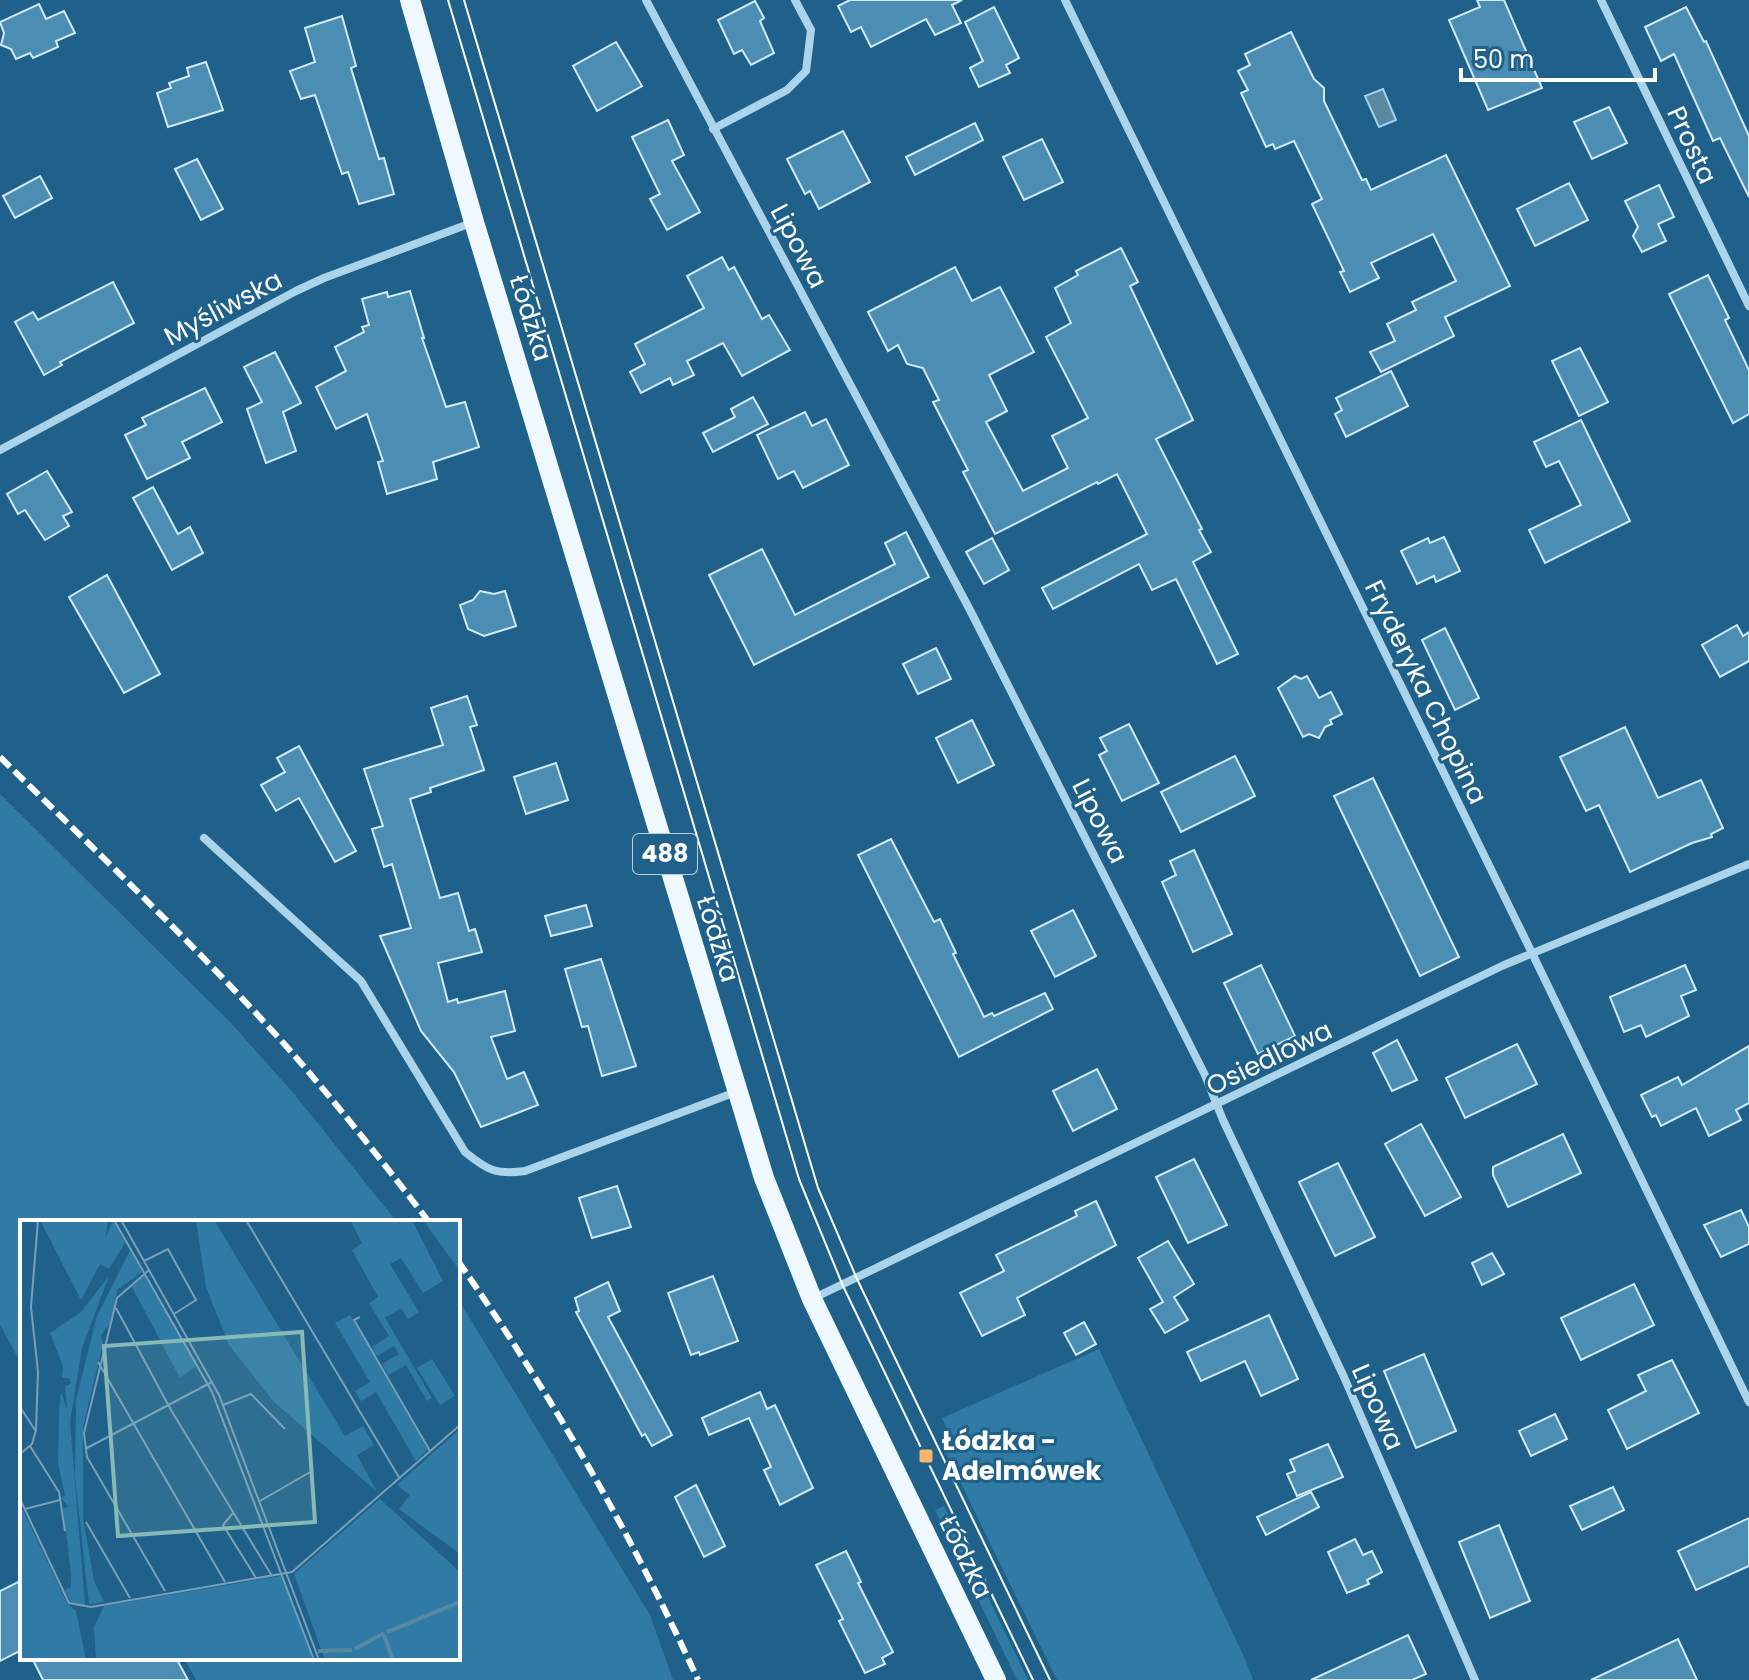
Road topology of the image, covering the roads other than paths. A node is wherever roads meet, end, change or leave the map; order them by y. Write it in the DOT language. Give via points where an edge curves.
graph roads {
  1 [pos="410,0"];
  2 [pos="646,0"];
  3 [pos="795,0"];
  4 [pos="1065,0"];
  5 [pos="1601,0"];
  6 [pos="713,129"];
  7 [pos="474,222"];
  8 [pos="1749,306"];
  9 [pos="0,450"];
  10 [pos="204,838"];
  11 [pos="1749,864"];
  12 [pos="1532,953"];
  13 [pos="736,1092"];
  14 [pos="1217,1105"];
  15 [pos="812,1299"];
  16 [pos="1749,1402"];
  17 [pos="996,1680"];
  18 [pos="1475,1680"];
  1 -- 7 [label="main road, Łódzka / 488"];
  2 -- 6 [label="street, Lipowa"];
  3 -- 6 [label="street" via="811,30 806,71 787,90"];
  4 -- 12 [label="street, Fryderyka Chopina"];
  5 -- 8 [label="street, Prosta"];
  6 -- 14 [label="street, Lipowa" via="971,612"];
  7 -- 9 [label="street, Myśliwska" via="296,291"];
  7 -- 13 [label="main road, Łódzka / 488"];
  10 -- 13 [label="street" via="361,981 465,1152 487,1169 525,1171"];
  11 -- 12 [label="street, Osiedlowa"];
  12 -- 14 [label="street, Osiedlowa"];
  12 -- 16 [label="street, Fryderyka Chopina"];
  13 -- 15 [label="main road, Łódzka / 488"];
  14 -- 15 [label="street, Osiedlowa"];
  14 -- 18 [label="street, Lipowa" via="1344,1377"];
  15 -- 17 [label="main road, Łódzka / 488"];
}
